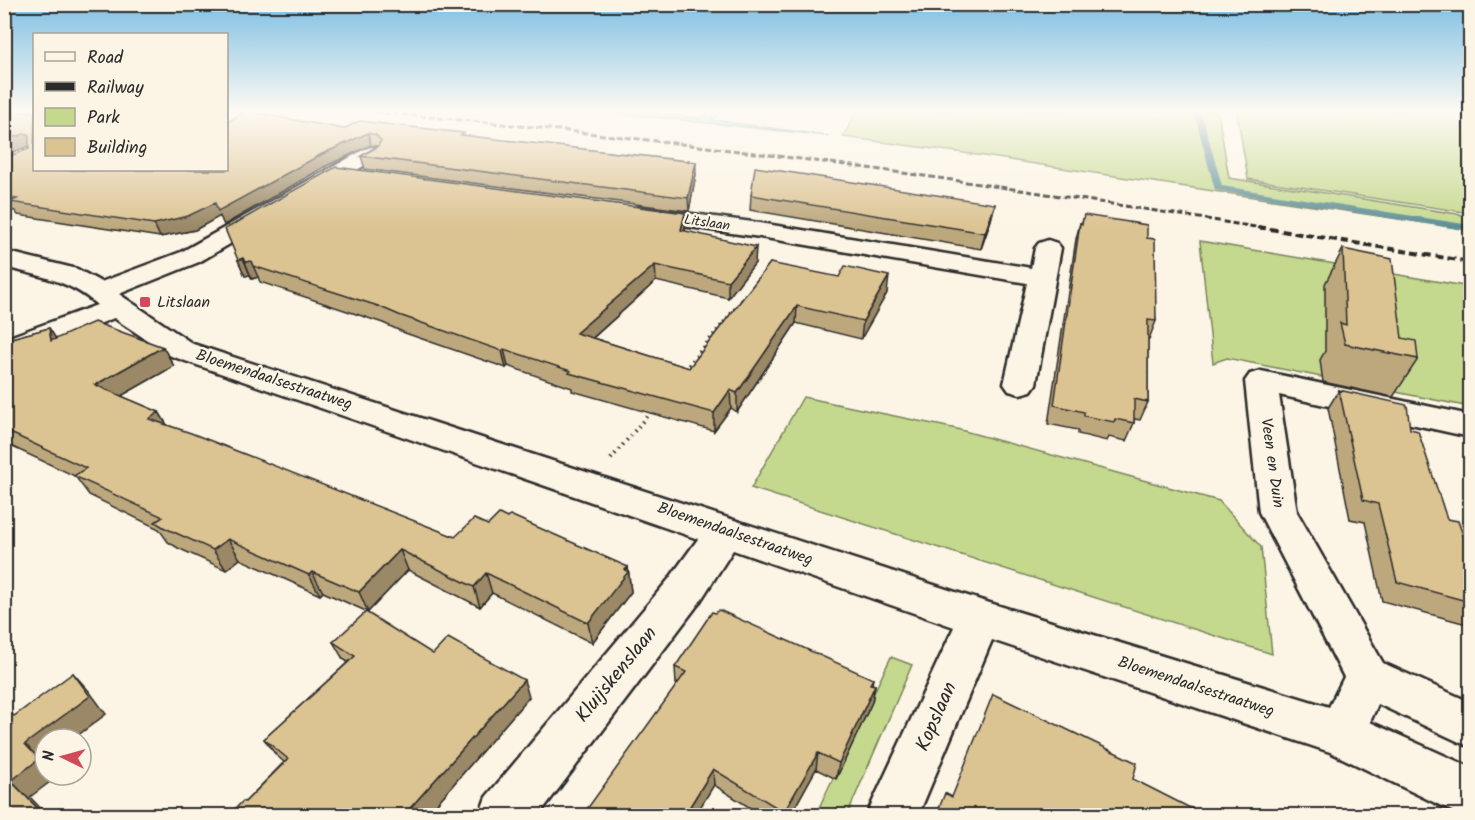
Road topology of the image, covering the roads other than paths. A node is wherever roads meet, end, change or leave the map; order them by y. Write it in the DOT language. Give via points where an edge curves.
graph roads {
  1 [pos="372,153"];
  2 [pos="335,173"];
  3 [pos="370,178"];
  4 [pos="619,211"];
  5 [pos="1048,248"];
  6 [pos="4,259"];
  7 [pos="1042,278"];
  8 [pos="108,300"];
  9 [pos="4,349"];
  10 [pos="1020,384"];
  11 [pos="1470,426"];
  12 [pos="726,531"];
  13 [pos="980,618"];
  14 [pos="1367,677"];
  15 [pos="1470,725"];
  16 [pos="1341,733"];
  17 [pos="1470,793"];
  18 [pos="505,816"];
  19 [pos="892,816"];
  1 -- 2 [label="street"];
  2 -- 3 [label="street"];
  2 -- 8 [label="street"];
  4 -- 7 [label="street, Litslaan" via="760,230"];
  5 -- 7 [label="street"];
  6 -- 8 [label="street, Bloemendaalsestraatweg" via="68,275"];
  7 -- 10 [label="street"];
  8 -- 9 [label="street" via="37,339"];
  8 -- 12 [label="street, Bloemendaalsestraatweg" via="182,350"];
  11 -- 14 [label="street, Veen en Duin" via="1261,381 1278,512"];
  12 -- 13 [label="street, Bloemendaalsestraatweg"];
  12 -- 18 [label="street, Kluijskenslaan" via="684,591"];
  13 -- 16 [label="street, Bloemendaalsestraatweg"];
  13 -- 19 [label="street, Kopslaan"];
  14 -- 15 [label="street"];
  14 -- 16 [label="street"];
  16 -- 17 [label="street, Bloemendaalsestraatweg"];
}
